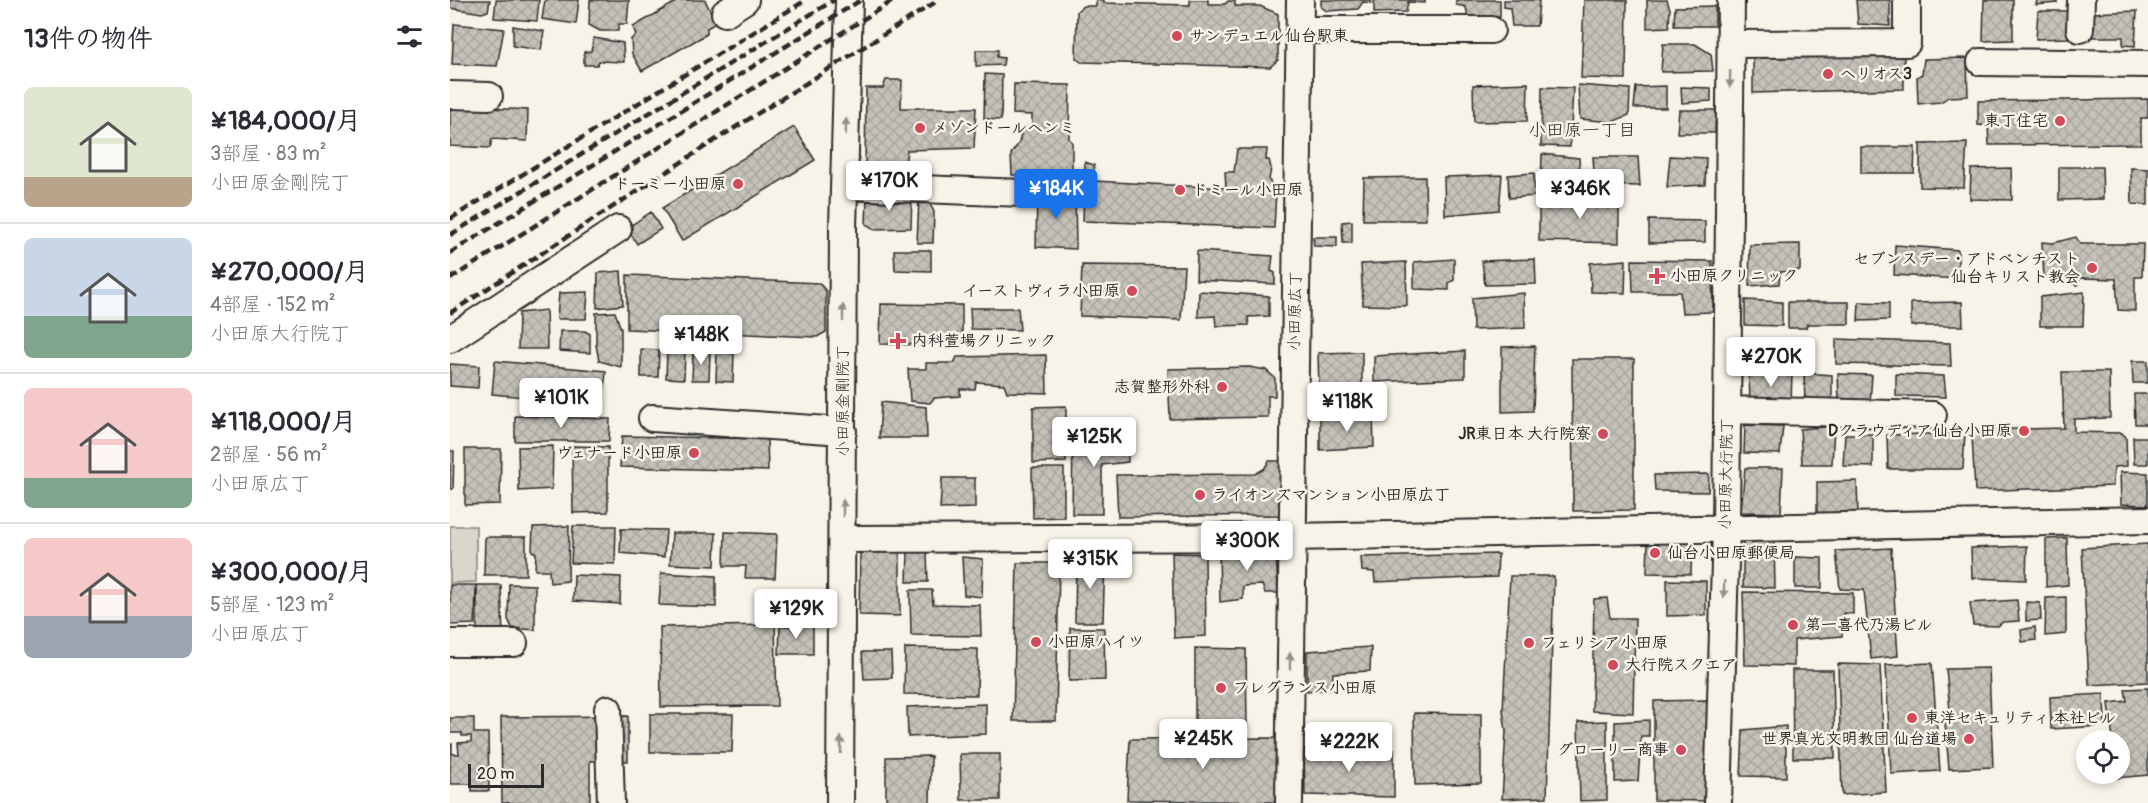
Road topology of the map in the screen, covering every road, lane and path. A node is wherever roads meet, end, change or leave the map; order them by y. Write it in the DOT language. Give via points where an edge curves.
graph roads {
  1 [pos="849,0"];
  2 [pos="1300,0"];
  3 [pos="1731,0"];
  4 [pos="1907,0"];
  5 [pos="2081,0"];
  6 [pos="2080,29"];
  7 [pos="1299,30"];
  8 [pos="1491,30"];
  9 [pos="1731,44"];
  10 [pos="1981,62"];
  11 [pos="2148,63"];
  12 [pos="450,95"];
  13 [pos="489,96"];
  14 [pos="844,186"];
  15 [pos="1023,193"];
  16 [pos="618,229"];
  17 [pos="450,339"];
  18 [pos="1727,410"];
  19 [pos="1933,415"];
  20 [pos="652,418"];
  21 [pos="843,431"];
  22 [pos="2148,520"];
  23 [pos="1726,528"];
  24 [pos="1291,537"];
  25 [pos="843,539"];
  26 [pos="450,642"];
  27 [pos="514,643"];
  28 [pos="608,709"];
  29 [pos="611,803"];
  30 [pos="840,803"];
  31 [pos="1288,803"];
  32 [pos="1718,803"];
  14 -- 1 [label="street, 小田原金剛院丁, one-way"];
  2 -- 7 [label="street, 小田原広丁"];
  3 -- 9 [label="street, 小田原大行院丁"];
  4 -- 9 [label="street" via="1907,43"];
  5 -- 6 [label="street"];
  7 -- 8 [label="street"];
  7 -- 24 [label="street, 小田原広丁"];
  9 -- 18 [label="street, 小田原大行院丁, one-way"];
  10 -- 11 [label="street"];
  12 -- 13 [label="street"];
  14 -- 15 [label="street"];
  21 -- 14 [label="street, 小田原金剛院丁, one-way"];
  16 -- 17 [label="street"];
  18 -- 19 [label="street"];
  18 -- 23 [label="street, 小田原大行院丁"];
  20 -- 21 [label="street"];
  25 -- 21 [label="street, 小田原金剛院丁, one-way"];
  22 -- 23 [label="street"];
  23 -- 24 [label="street"];
  23 -- 32 [label="street, 小田原大行院丁, one-way"];
  24 -- 25 [label="street"];
  31 -- 24 [label="street, 小田原広丁, one-way"];
  30 -- 25 [label="street, 小田原金剛院丁, one-way"];
  26 -- 27 [label="street"];
  28 -- 29 [label="street"];
}
